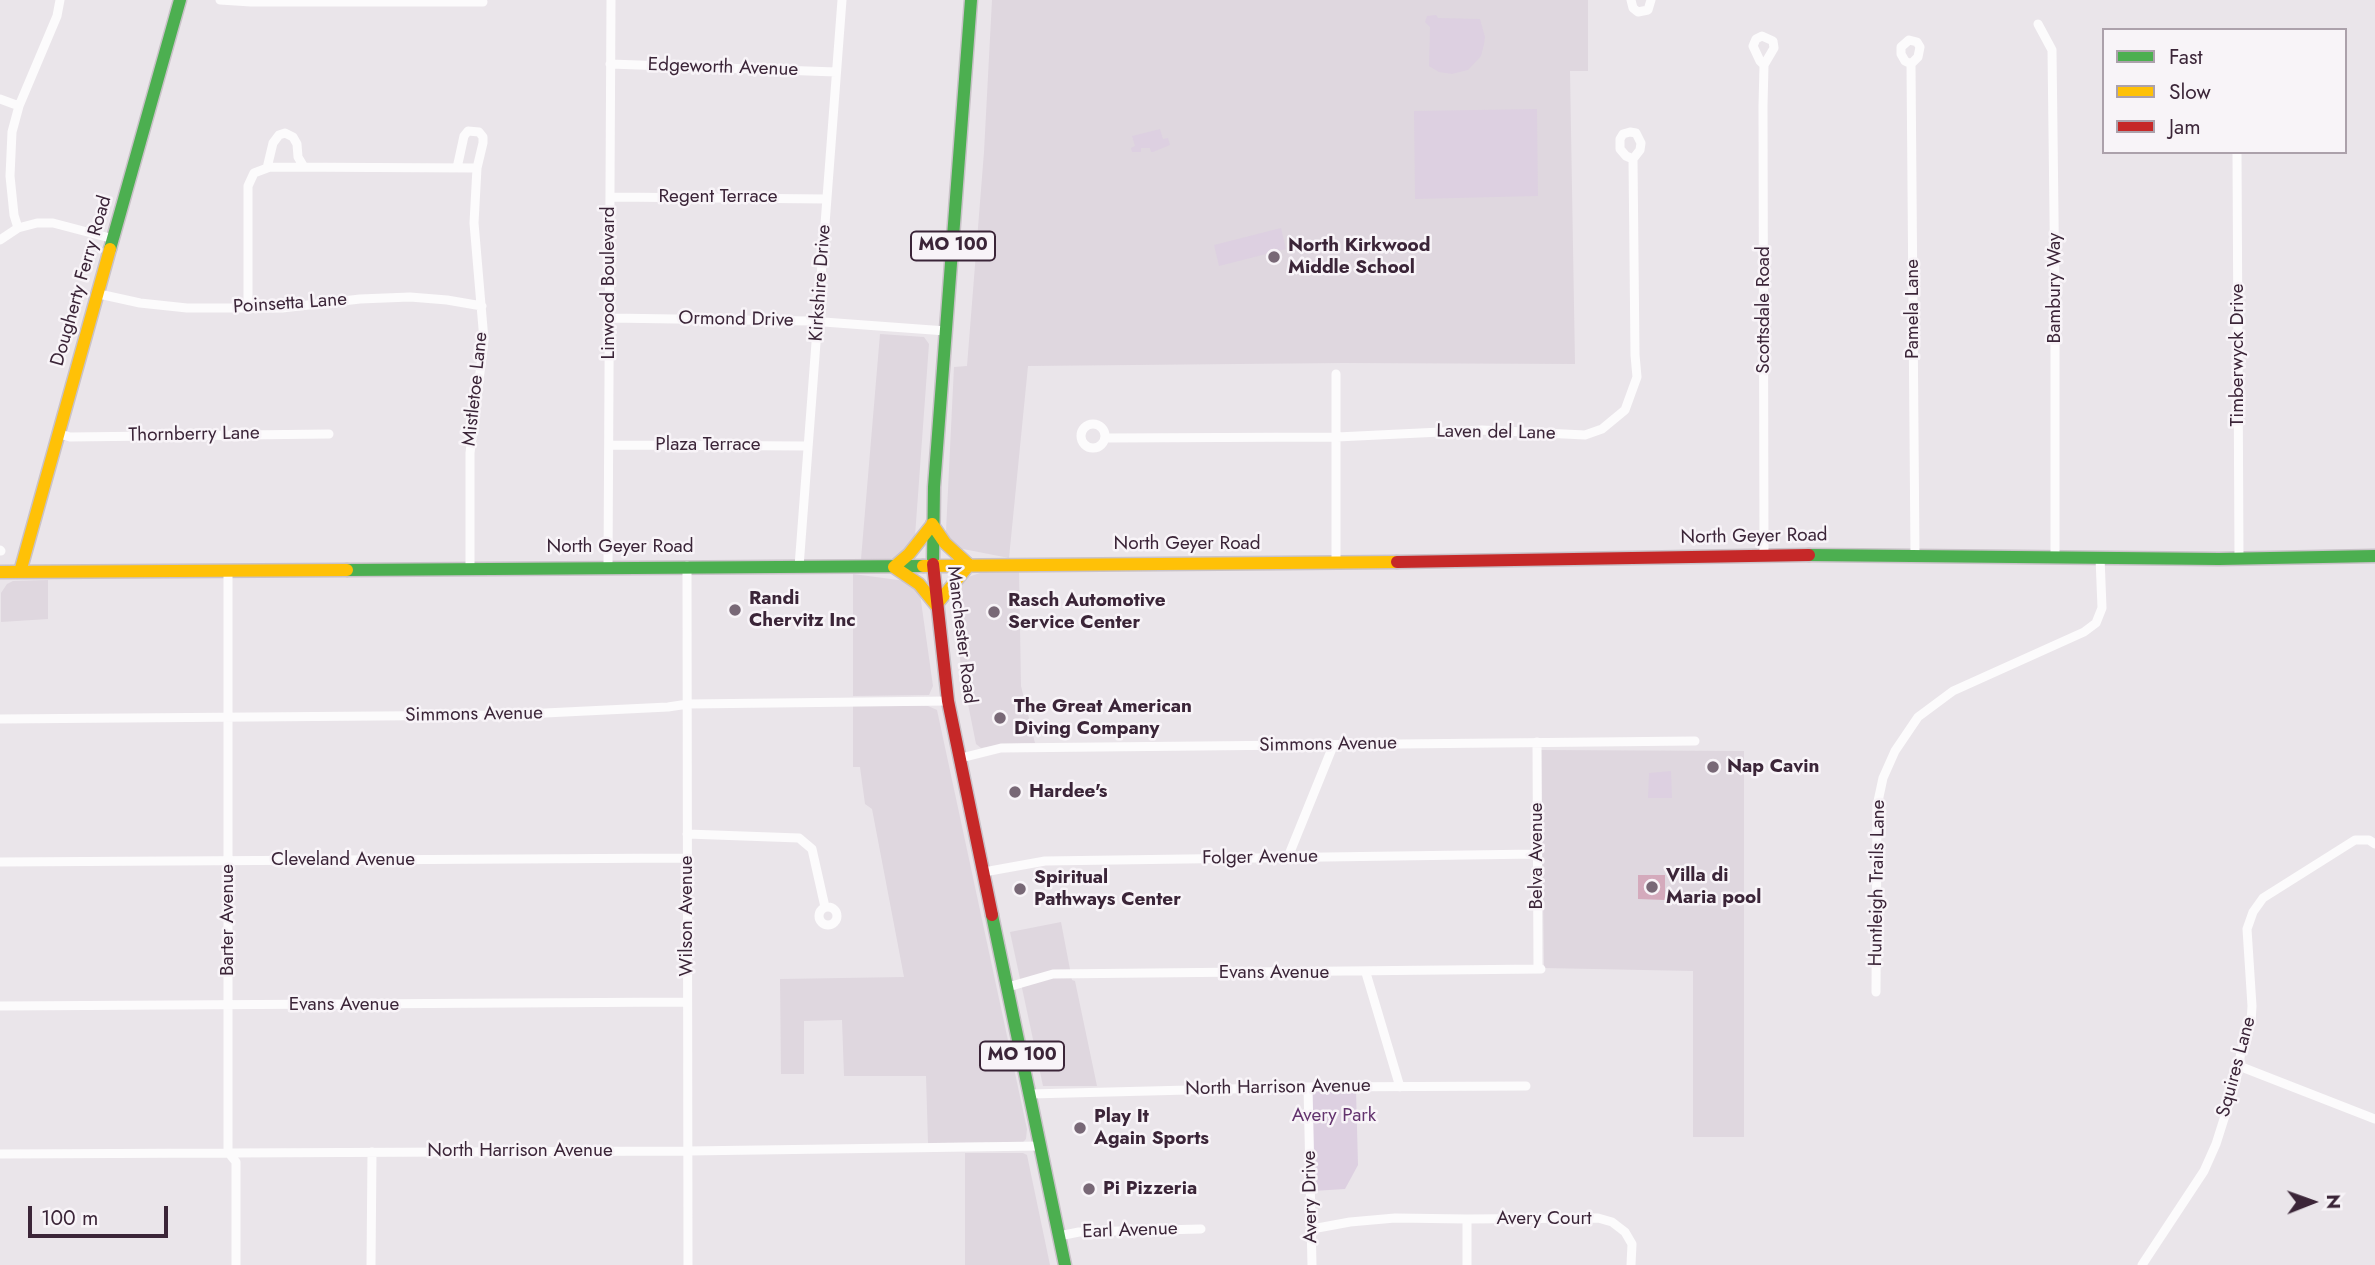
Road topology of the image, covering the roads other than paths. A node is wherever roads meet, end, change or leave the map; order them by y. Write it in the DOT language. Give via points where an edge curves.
graph roads {
  1 [pos="60,0"];
  2 [pos="180,0"];
  3 [pos="220,0"];
  4 [pos="611,0"];
  5 [pos="842,0"];
  6 [pos="971,0"];
  7 [pos="1631,0"];
  8 [pos="1651,0"];
  9 [pos="483,2"];
  10 [pos="2038,24"];
  11 [pos="610,64"];
  12 [pos="1911,64"];
  13 [pos="1764,65"];
  14 [pos="836,72"];
  15 [pos="0,99"];
  16 [pos="19,106"];
  17 [pos="2237,154"];
  18 [pos="1633,159"];
  19 [pos="304,167"];
  20 [pos="267,168"];
  21 [pos="457,168"];
  22 [pos="477,168"];
  23 [pos="610,197"];
  24 [pos="827,199"];
  25 [pos="18,228"];
  26 [pos="114,239"];
  27 [pos="0,240"];
  28 [pos="99,294"];
  29 [pos="482,306"];
  30 [pos="248,308"];
  31 [pos="609,318"];
  32 [pos="818,322"];
  33 [pos="946,331"];
  34 [pos="1336,374"];
  35 [pos="60,434"];
  36 [pos="329,434"];
  37 [pos="1337,437"];
  38 [pos="1106,438"];
  39 [pos="609,445"];
  40 [pos="808,446"];
  41 [pos="932,524"];
  42 [pos="1915,555"];
  43 [pos="1765,556"];
  44 [pos="2055,556"];
  45 [pos="2375,556"];
  46 [pos="2100,557"];
  47 [pos="2239,558"];
  48 [pos="1336,563"];
  49 [pos="969,565"];
  50 [pos="687,566"];
  51 [pos="932,566"];
  52 [pos="608,567"];
  53 [pos="799,567"];
  54 [pos="894,567"];
  55 [pos="470,568"];
  56 [pos="228,571"];
  57 [pos="0,572"];
  58 [pos="20,572"];
  59 [pos="936,605"];
  60 [pos="948,701"];
  61 [pos="688,704"];
  62 [pos="228,717"];
  63 [pos="0,719"];
  64 [pos="1695,741"];
  65 [pos="1537,742"];
  66 [pos="1334,746"];
  67 [pos="961,758"];
  68 [pos="687,834"];
  69 [pos="2375,844"];
  70 [pos="1537,855"];
  71 [pos="1288,857"];
  72 [pos="687,858"];
  73 [pos="228,860"];
  74 [pos="0,862"];
  75 [pos="984,872"];
  76 [pos="825,907"];
  77 [pos="1540,969"];
  78 [pos="1366,973"];
  79 [pos="1008,986"];
  80 [pos="1877,992"];
  81 [pos="687,1002"];
  82 [pos="228,1005"];
  83 [pos="0,1006"];
  84 [pos="2239,1066"];
  85 [pos="1526,1086"];
  86 [pos="1308,1087"];
  87 [pos="1400,1087"];
  88 [pos="1030,1094"];
  89 [pos="2375,1119"];
  90 [pos="1041,1146"];
  91 [pos="688,1151"];
  92 [pos="228,1152"];
  93 [pos="372,1152"];
  94 [pos="0,1154"];
  95 [pos="1467,1219"];
  96 [pos="1201,1229"];
  97 [pos="1312,1229"];
  98 [pos="1059,1236"];
  99 [pos="236,1265"];
  100 [pos="371,1265"];
  101 [pos="688,1265"];
  102 [pos="1065,1265"];
  103 [pos="1312,1265"];
  104 [pos="1467,1265"];
  105 [pos="1631,1265"];
  106 [pos="2143,1265"];
  1 -- 16 [label="street"];
  2 -- 26 [label="street, Dougherty Ferry Road"];
  3 -- 9 [label="street"];
  4 -- 11 [label="street, Linwood Boulevard"];
  5 -- 14 [label="street, Kirkshire Drive"];
  6 -- 33 [label="street, Manchester Road / MO 100"];
  7 -- 8 [label="street" via="1638,12 1648,10"];
  10 -- 44 [label="street, Bambury Way" via="2052,50"];
  11 -- 14 [label="street, Edgeworth Avenue"];
  11 -- 23 [label="street, Linwood Boulevard"];
  12 -- 42 [label="street, Pamela Lane"];
  13 -- 43 [label="street, Scottsdale Road"];
  14 -- 24 [label="street, Kirkshire Drive"];
  15 -- 16 [label="street"];
  16 -- 25 [label="street" via="9,160"];
  17 -- 47 [label="street, Timberwyck Drive"];
  18 -- 37 [label="street, Laven del Lane" via="1637,377 1625,410 1613,423 1585,435 1482,430"];
  19 -- 20 [label="street"];
  19 -- 20 [label="street" via="297,144 285,133 273,143"];
  19 -- 21 [label="street"];
  20 -- 30 [label="street" via="254,173 248,186"];
  21 -- 22 [label="street"];
  21 -- 22 [label="street, Mistletoe Lane" via="464,136 474,131 483,137"];
  22 -- 29 [label="street, Mistletoe Lane" via="474,223"];
  23 -- 24 [label="street, Regent Terrace"];
  23 -- 31 [label="street, Linwood Boulevard"];
  24 -- 32 [label="street, Kirkshire Drive"];
  25 -- 26 [label="street" via="53,223"];
  25 -- 27 [label="street"];
  26 -- 28 [label="street, Dougherty Ferry Road"];
  28 -- 30 [label="street, Poinsetta Lane" via="187,308"];
  28 -- 35 [label="street, Dougherty Ferry Road"];
  29 -- 30 [label="street, Poinsetta Lane" via="410,297"];
  29 -- 55 [label="street, Mistletoe Lane" via="484,340 470,453"];
  31 -- 32 [label="street, Ormond Drive"];
  31 -- 39 [label="street, Linwood Boulevard"];
  32 -- 33 [label="street, Ormond Drive"];
  32 -- 40 [label="street, Kirkshire Drive"];
  33 -- 41 [label="street, Manchester Road / MO 100"];
  34 -- 37 [label="street"];
  35 -- 36 [label="street, Thornberry Lane"];
  35 -- 58 [label="street, Dougherty Ferry Road"];
  37 -- 38 [label="street, Laven del Lane"];
  37 -- 48 [label="street"];
  39 -- 40 [label="street, Plaza Terrace"];
  39 -- 52 [label="street, Linwood Boulevard"];
  40 -- 53 [label="street, Kirkshire Drive"];
  41 -- 49 [label="street"];
  41 -- 51 [label="street, Manchester Road / MO 100"];
  41 -- 54 [label="street"];
  42 -- 43 [label="street, North Geyer Road"];
  42 -- 44 [label="street, North Geyer Road"];
  43 -- 48 [label="street, North Geyer Road"];
  44 -- 46 [label="street, North Geyer Road"];
  45 -- 47 [label="street, North Geyer Road"];
  46 -- 47 [label="street, North Geyer Road"];
  46 -- 80 [label="street, Huntleigh Trails Lane" via="2102,608 2096,623 1953,691 1917,717 1895,751 1877,806"];
  48 -- 49 [label="street, North Geyer Road"];
  49 -- 51 [label="street, North Geyer Road"];
  49 -- 59 [label="street"];
  50 -- 52 [label="street, North Geyer Road"];
  50 -- 53 [label="street, North Geyer Road"];
  50 -- 61 [label="street, Wilson Avenue"];
  51 -- 54 [label="street, North Geyer Road"];
  51 -- 59 [label="street, Manchester Road / MO 100"];
  52 -- 55 [label="street, North Geyer Road"];
  53 -- 54 [label="street, North Geyer Road"];
  54 -- 59 [label="street" via="919,584"];
  55 -- 56 [label="street, North Geyer Road"];
  56 -- 58 [label="street, North Geyer Road"];
  56 -- 62 [label="street, Barter Avenue"];
  57 -- 58 [label="street, North Geyer Road"];
  59 -- 60 [label="street, Manchester Road / MO 100"];
  60 -- 61 [label="street, Simmons Avenue"];
  60 -- 67 [label="street, Manchester Road / MO 100"];
  61 -- 62 [label="street, Simmons Avenue" via="544,714"];
  61 -- 68 [label="street, Wilson Avenue"];
  62 -- 63 [label="street, Simmons Avenue"];
  62 -- 73 [label="street, Barter Avenue"];
  64 -- 65 [label="street, Simmons Avenue"];
  65 -- 66 [label="street, Simmons Avenue"];
  65 -- 70 [label="street, Belva Avenue"];
  66 -- 67 [label="street, Simmons Avenue" via="1001,748"];
  66 -- 71 [label="street"];
  67 -- 75 [label="street, Manchester Road / MO 100"];
  68 -- 72 [label="street, Wilson Avenue"];
  68 -- 76 [label="street" via="799,838 812,849"];
  69 -- 84 [label="street, Squires Lane" via="2355,840 2263,898 2253,912 2247,929 2251,1023"];
  70 -- 71 [label="street, Folger Avenue"];
  70 -- 77 [label="street, Belva Avenue"];
  71 -- 75 [label="street, Folger Avenue" via="1045,861"];
  72 -- 73 [label="street, Cleveland Avenue"];
  72 -- 81 [label="street, Wilson Avenue"];
  73 -- 74 [label="street, Cleveland Avenue"];
  73 -- 82 [label="street, Barter Avenue"];
  75 -- 79 [label="street, Manchester Road / MO 100"];
  77 -- 78 [label="street, Evans Avenue"];
  78 -- 79 [label="street, Evans Avenue" via="1053,975"];
  78 -- 87 [label="street"];
  79 -- 88 [label="street, Manchester Road / MO 100"];
  81 -- 82 [label="street, Evans Avenue"];
  81 -- 91 [label="street, Wilson Avenue"];
  82 -- 83 [label="street, Evans Avenue"];
  82 -- 92 [label="street, Barter Avenue"];
  84 -- 89 [label="street"];
  84 -- 106 [label="street, Squires Lane" via="2204,1171"];
  85 -- 87 [label="street, North Harrison Avenue"];
  86 -- 87 [label="street, North Harrison Avenue"];
  86 -- 88 [label="street, North Harrison Avenue"];
  86 -- 97 [label="street, Avery Drive"];
  88 -- 90 [label="street, Manchester Road / MO 100"];
  90 -- 91 [label="street, North Harrison Avenue"];
  90 -- 98 [label="street, Manchester Road / MO 100"];
  91 -- 93 [label="street, North Harrison Avenue"];
  91 -- 101 [label="street, Wilson Avenue"];
  92 -- 93 [label="street, North Harrison Avenue"];
  92 -- 94 [label="street, North Harrison Avenue"];
  92 -- 99 [label="street, Barter Avenue" via="236,1162"];
  93 -- 100 [label="street"];
  95 -- 97 [label="street, Avery Court" via="1395,1218"];
  95 -- 104 [label="street"];
  95 -- 105 [label="street, Avery Court" via="1598,1218 1625,1232 1632,1244"];
  96 -- 98 [label="street, Earl Avenue"];
  97 -- 103 [label="street, Avery Drive"];
  98 -- 102 [label="street, Manchester Road / MO 100"];
}
